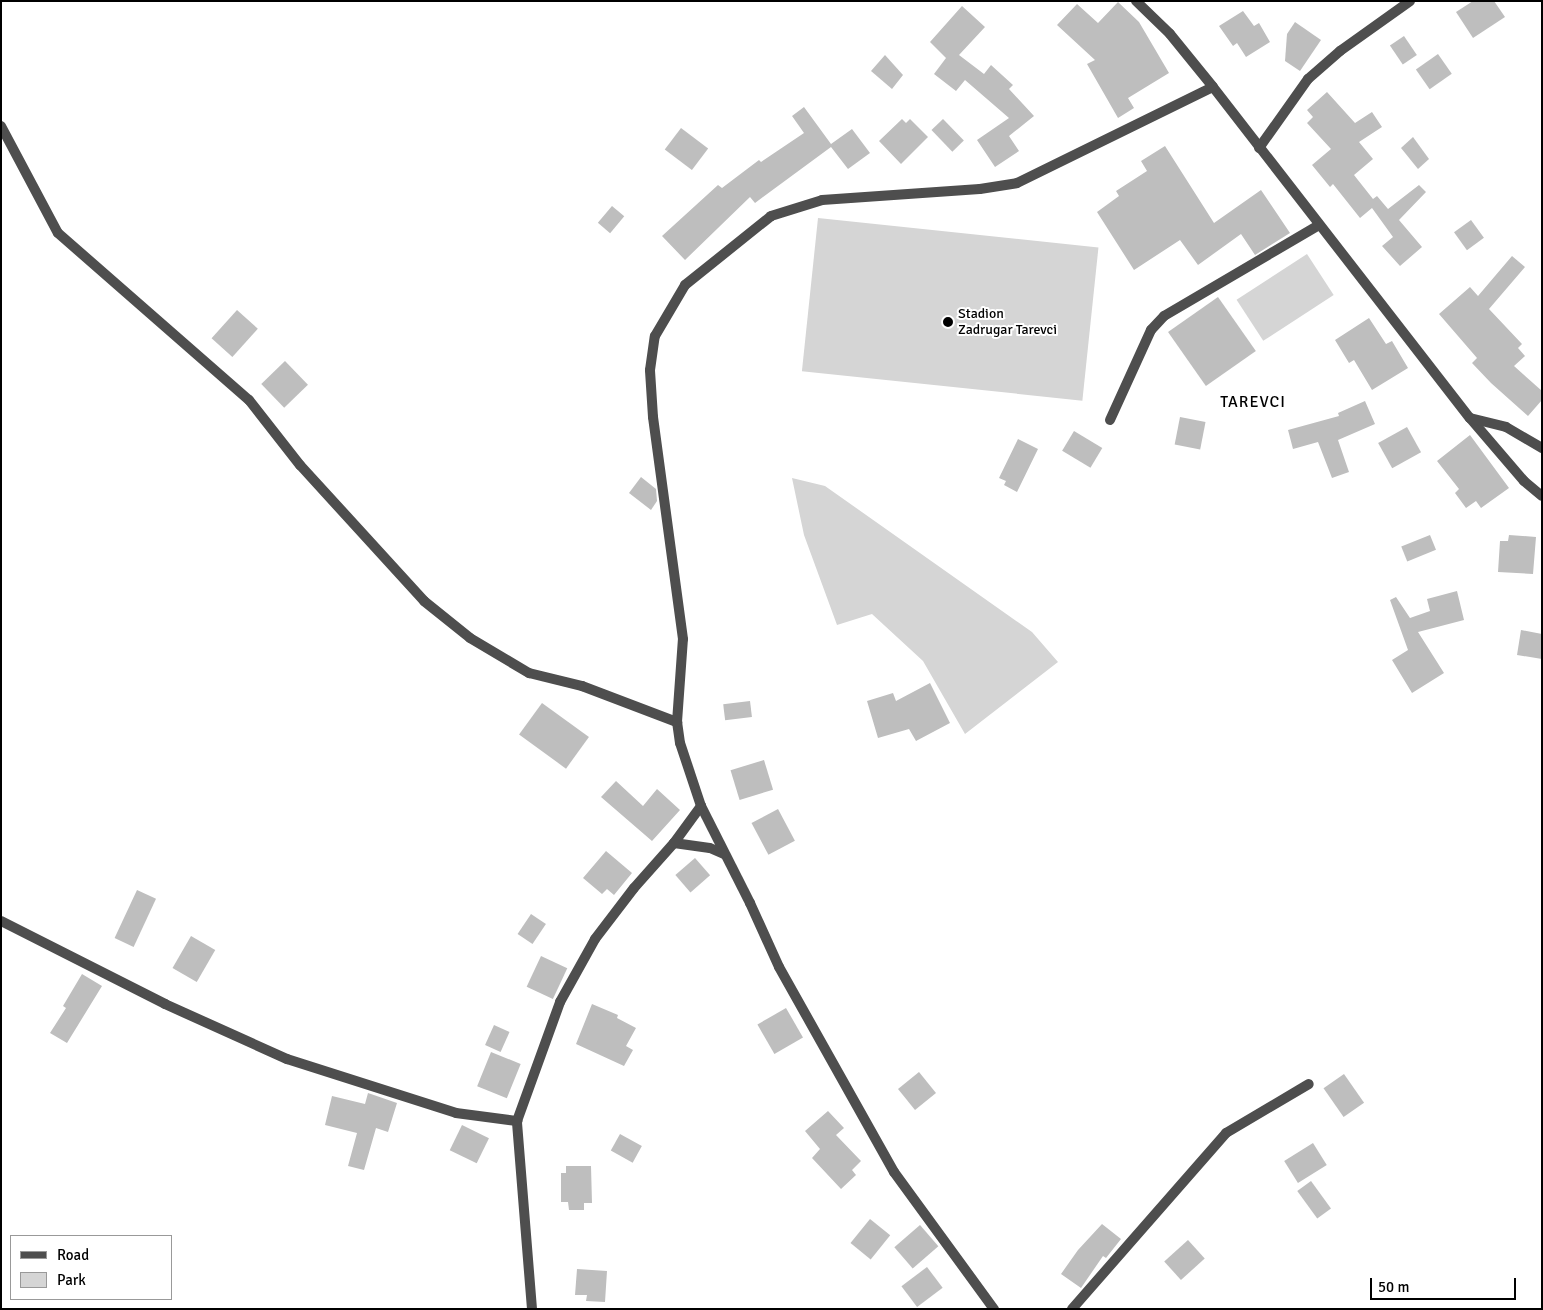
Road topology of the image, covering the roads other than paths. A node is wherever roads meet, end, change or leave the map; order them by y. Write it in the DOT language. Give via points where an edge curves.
graph roads {
  1 [pos="1136,1"];
  2 [pos="1410,1"];
  3 [pos="1213,87"];
  4 [pos="1,126"];
  5 [pos="1259,148"];
  6 [pos="1319,225"];
  7 [pos="1470,418"];
  8 [pos="1110,420"];
  9 [pos="1542,448"];
  10 [pos="1542,496"];
  11 [pos="677,722"];
  12 [pos="701,806"];
  13 [pos="674,843"];
  14 [pos="724,854"];
  15 [pos="1,922"];
  16 [pos="1309,1084"];
  17 [pos="517,1121"];
  18 [pos="532,1309"];
  19 [pos="994,1309"];
  20 [pos="1072,1309"];
  1 -- 3 [label="street" via="1170,34"];
  2 -- 5 [label="street" via="1340,51 1308,79"];
  3 -- 5 [label="street"];
  3 -- 11 [label="street" via="1017,183 980,189 822,200 771,216 685,285 655,336 650,370 653,417 683,639"];
  4 -- 11 [label="street" via="58,233 249,400 300,465 424,600 470,638 529,674 582,686"];
  5 -- 6 [label="street"];
  6 -- 7 [label="street"];
  6 -- 8 [label="street" via="1164,316 1152,330"];
  7 -- 9 [label="street" via="1506,427"];
  7 -- 10 [label="street" via="1524,481"];
  11 -- 12 [label="street" via="680,743"];
  12 -- 13 [label="street"];
  12 -- 14 [label="street"];
  13 -- 14 [label="street" via="710,848"];
  13 -- 17 [label="street" via="648,870 595,939 564,994"];
  14 -- 19 [label="street" via="779,968 894,1172"];
  15 -- 17 [label="street" via="165,1004 288,1059 456,1113"];
  16 -- 20 [label="street" via="1226,1133"];
  17 -- 18 [label="street"];
}
